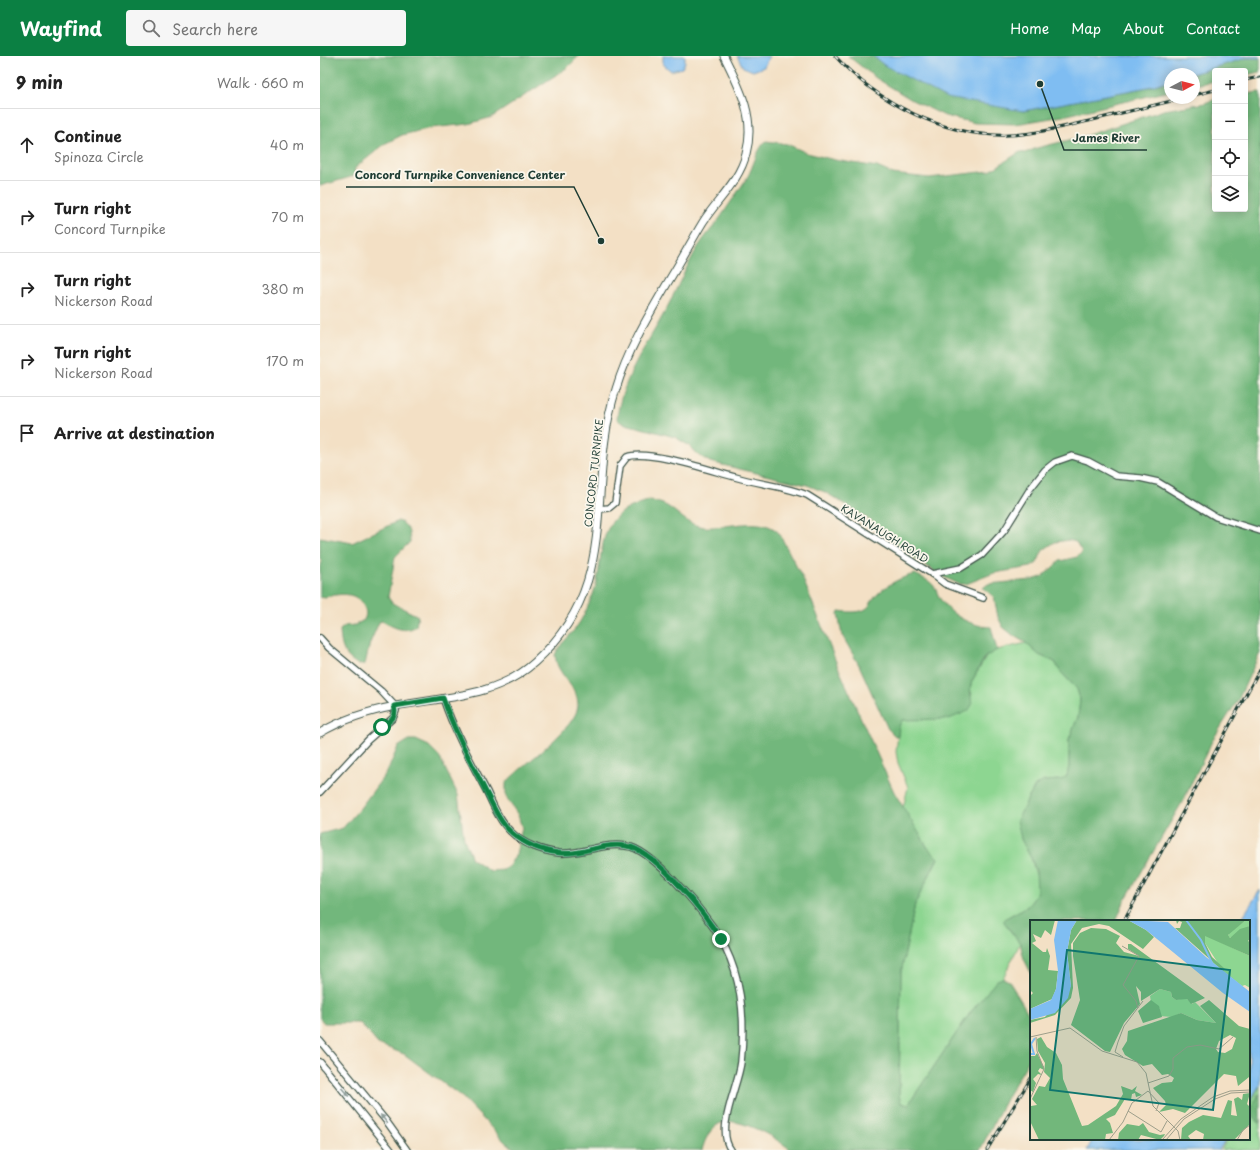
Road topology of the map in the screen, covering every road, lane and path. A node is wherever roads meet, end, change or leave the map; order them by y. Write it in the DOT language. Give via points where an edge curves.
graph roads {
  1 [pos="724,56"];
  2 [pos="599,509"];
  3 [pos="1260,531"];
  4 [pos="932,574"];
  5 [pos="983,598"];
  6 [pos="320,638"];
  7 [pos="443,698"];
  8 [pos="394,706"];
  9 [pos="320,733"];
  10 [pos="320,792"];
  11 [pos="320,1041"];
  12 [pos="320,1062"];
  13 [pos="391,1150"];
  14 [pos="407,1150"];
  15 [pos="731,1150"];
  1 -- 2 [label="street, CONCORD TURNPIKE" via="739,85 748,112 750,127 746,154 736,176 703,222 622,370 607,424"];
  2 -- 4 [label="street, KAVANAUGH ROAD" via="609,508 615,503 620,466 627,457 638,455 675,461 807,495"];
  2 -- 7 [label="street, CONCORD TURNPIKE" via="590,577 577,611 560,637 535,663 509,680 482,691"];
  3 -- 4 [label="street, KAVANAUGH ROAD" via="1216,517 1158,482 1116,476 1088,461 1072,456 1055,462 1041,475 1004,530 982,555 961,568"];
  4 -- 5 [label="street" via="945,584"];
  6 -- 8 [label="street"];
  7 -- 8 [label="street, CONCORD TURNPIKE"];
  7 -- 15 [label="street" via="476,772 511,832 530,845 558,853 611,845 632,848 647,856 669,877 718,934 734,966 742,1011 741,1063 725,1136"];
  8 -- 9 [label="street, CONCORD TURNPIKE" via="355,717"];
  8 -- 10 [label="street" via="396,711 393,718 368,740"];
  14 -- 11 [label="street, one-way"];
  12 -- 13 [label="street, one-way"];
}
